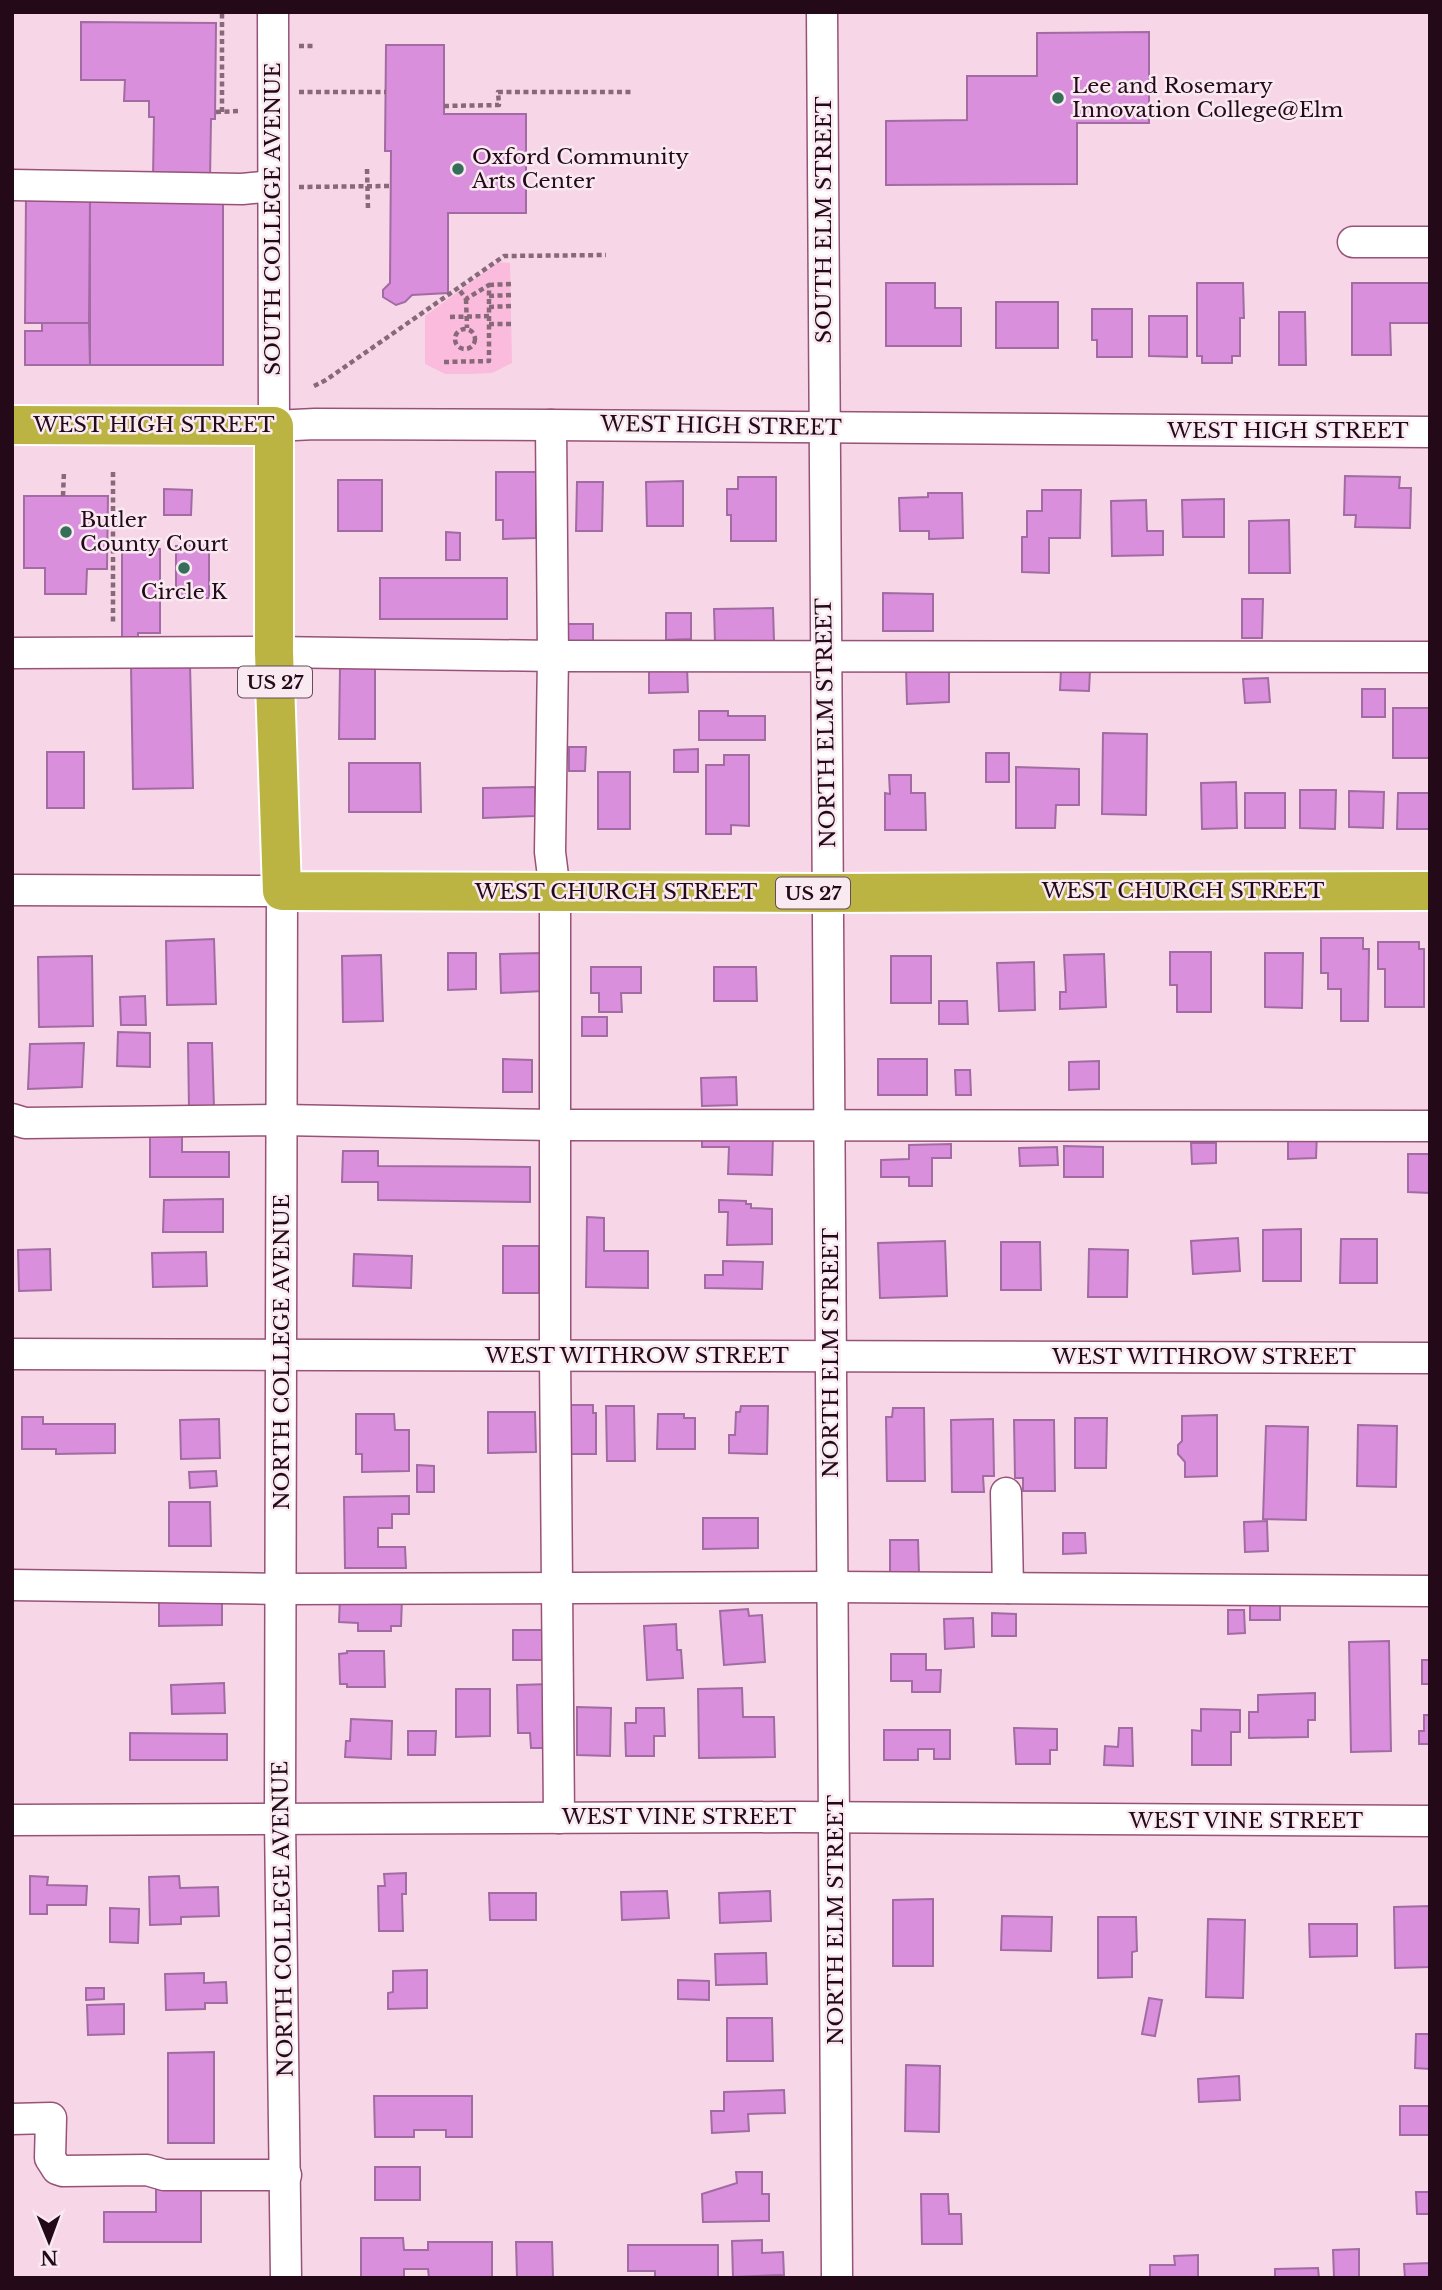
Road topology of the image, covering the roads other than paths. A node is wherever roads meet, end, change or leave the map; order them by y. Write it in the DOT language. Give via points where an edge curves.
graph roads {
  1 [pos="273,12"];
  2 [pos="822,12"];
  3 [pos="12,185"];
  4 [pos="273,186"];
  5 [pos="1353,242"];
  6 [pos="1430,242"];
  7 [pos="12,425"];
  8 [pos="551,425"];
  9 [pos="274,426"];
  10 [pos="825,428"];
  11 [pos="1430,432"];
  12 [pos="274,652"];
  13 [pos="12,653"];
  14 [pos="825,655"];
  15 [pos="553,656"];
  16 [pos="1430,657"];
  17 [pos="12,890"];
  18 [pos="282,891"];
  19 [pos="1430,891"];
  20 [pos="555,892"];
  21 [pos="827,893"];
  22 [pos="12,1119"];
  23 [pos="282,1120"];
  24 [pos="555,1125"];
  25 [pos="831,1125"];
  26 [pos="1430,1126"];
  27 [pos="12,1353"];
  28 [pos="283,1355"];
  29 [pos="555,1355"];
  30 [pos="831,1356"];
  31 [pos="1430,1358"];
  32 [pos="1006,1493"];
  33 [pos="12,1585"];
  34 [pos="833,1587"];
  35 [pos="557,1588"];
  36 [pos="1008,1588"];
  37 [pos="282,1589"];
  38 [pos="1430,1591"];
  39 [pos="835,1817"];
  40 [pos="559,1818"];
  41 [pos="12,1819"];
  42 [pos="280,1819"];
  43 [pos="1430,1821"];
  44 [pos="12,2119"];
  45 [pos="286,2175"];
  46 [pos="286,2278"];
  47 [pos="837,2278"];
  1 -- 4 [label="street, SOUTH COLLEGE AVENUE"];
  2 -- 10 [label="street, SOUTH ELM STREET"];
  3 -- 4 [label="street"];
  4 -- 9 [label="street, SOUTH COLLEGE AVENUE"];
  5 -- 6 [label="street"];
  7 -- 9 [label="highway, WEST HIGH STREET"];
  8 -- 9 [label="street, WEST HIGH STREET"];
  8 -- 10 [label="street, WEST HIGH STREET"];
  8 -- 15 [label="street"];
  9 -- 12 [label="highway, NORTH COLLEGE AVENUE / US 27"];
  10 -- 11 [label="street, WEST HIGH STREET"];
  10 -- 14 [label="street, NORTH ELM STREET"];
  12 -- 13 [label="street"];
  12 -- 15 [label="street"];
  12 -- 18 [label="highway, NORTH COLLEGE AVENUE / US 27"];
  14 -- 15 [label="street"];
  14 -- 16 [label="street"];
  14 -- 21 [label="street, NORTH ELM STREET"];
  15 -- 20 [label="street" via="550,852"];
  17 -- 18 [label="street, WEST CHURCH STREET"];
  18 -- 20 [label="highway, WEST CHURCH STREET / US 27"];
  18 -- 23 [label="street, NORTH COLLEGE AVENUE"];
  19 -- 21 [label="highway, WEST CHURCH STREET / US 27"];
  20 -- 21 [label="highway, WEST CHURCH STREET / US 27"];
  20 -- 24 [label="street"];
  21 -- 25 [label="street, NORTH ELM STREET"];
  22 -- 23 [label="street" via="25,1123"];
  23 -- 24 [label="street"];
  23 -- 28 [label="street, NORTH COLLEGE AVENUE"];
  24 -- 25 [label="street"];
  24 -- 29 [label="street"];
  25 -- 26 [label="street"];
  25 -- 30 [label="street, NORTH ELM STREET"];
  27 -- 28 [label="street, WEST WITHROW STREET"];
  28 -- 29 [label="street, WEST WITHROW STREET"];
  28 -- 37 [label="street, NORTH COLLEGE AVENUE"];
  29 -- 30 [label="street, WEST WITHROW STREET"];
  29 -- 35 [label="street"];
  30 -- 31 [label="street, WEST WITHROW STREET"];
  30 -- 34 [label="street, NORTH ELM STREET"];
  32 -- 36 [label="street"];
  33 -- 37 [label="street"];
  34 -- 35 [label="street"];
  34 -- 36 [label="street"];
  34 -- 39 [label="street, NORTH ELM STREET"];
  35 -- 37 [label="street"];
  35 -- 40 [label="street"];
  36 -- 38 [label="street"];
  37 -- 42 [label="street, NORTH COLLEGE AVENUE"];
  39 -- 40 [label="street, WEST VINE STREET"];
  39 -- 43 [label="street, WEST VINE STREET"];
  39 -- 47 [label="street, NORTH ELM STREET"];
  40 -- 42 [label="street, WEST VINE STREET"];
  41 -- 42 [label="street, WEST VINE STREET"];
  42 -- 45 [label="street, NORTH COLLEGE AVENUE"];
  44 -- 45 [label="street" via="51,2118 50,2158 63,2171"];
  45 -- 46 [label="street, NORTH COLLEGE AVENUE"];
}
